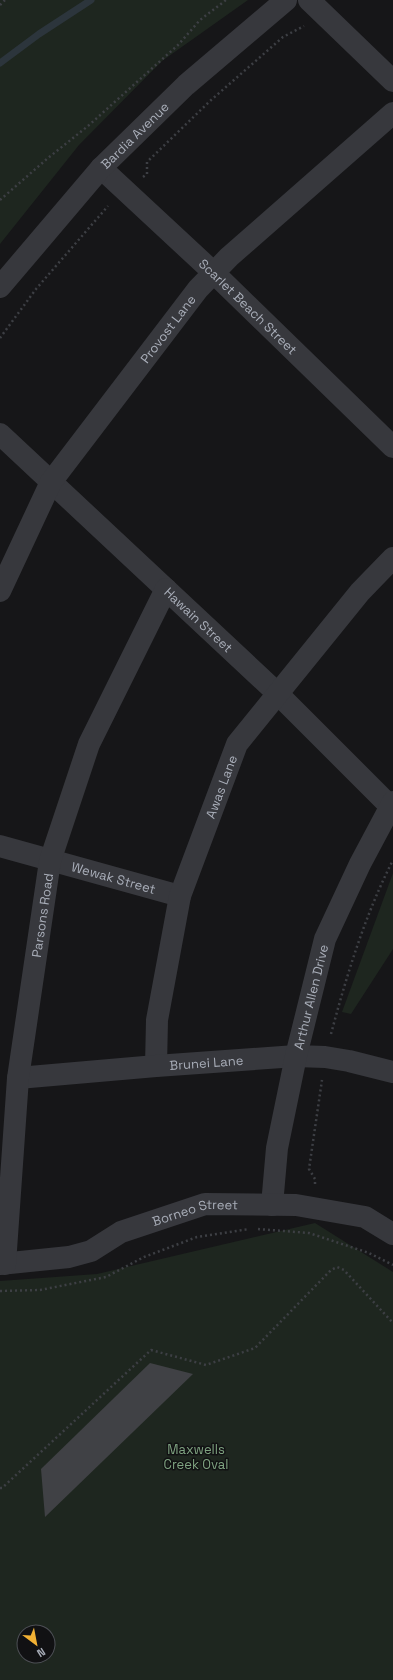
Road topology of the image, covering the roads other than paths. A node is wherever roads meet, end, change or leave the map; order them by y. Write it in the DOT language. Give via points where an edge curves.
graph roads {
  1 [pos="286,0"];
  2 [pos="309,0"];
  3 [pos="393,81"];
  4 [pos="393,113"];
  5 [pos="101,168"];
  6 [pos="214,273"];
  7 [pos="0,287"];
  8 [pos="0,434"];
  9 [pos="393,447"];
  10 [pos="51,482"];
  11 [pos="393,558"];
  12 [pos="166,589"];
  13 [pos="0,591"];
  14 [pos="277,693"];
  15 [pos="392,806"];
  16 [pos="0,846"];
  17 [pos="50,862"];
  18 [pos="180,896"];
  19 [pos="296,1056"];
  20 [pos="156,1066"];
  21 [pos="393,1072"];
  22 [pos="18,1078"];
  23 [pos="8,1119"];
  24 [pos="272,1205"];
  25 [pos="393,1234"];
  26 [pos="2,1264"];
  1 -- 5 [label="street, Bardia Avenue" via="186,85"];
  2 -- 3 [label="street"];
  4 -- 6 [label="street, Provost Lane"];
  5 -- 6 [label="street, Scarlet Beach Street"];
  5 -- 7 [label="street, Bardia Avenue"];
  6 -- 9 [label="street, Scarlet Beach Street"];
  6 -- 10 [label="street, Provost Lane" via="198,289"];
  8 -- 10 [label="street, Hawain Street"];
  10 -- 12 [label="street, Hawain Street"];
  10 -- 13 [label="street, Provost Lane"];
  11 -- 14 [label="street, Awas Lane" via="360,592"];
  12 -- 14 [label="street, Hawain Street"];
  12 -- 17 [label="street, Parsons Road" via="89,744"];
  14 -- 15 [label="street, Hawain Street"];
  14 -- 18 [label="street, Awas Lane" via="237,744"];
  15 -- 19 [label="street, Arthur Allen Drive" via="360,864 325,939"];
  16 -- 17 [label="street, Wewak Street"];
  17 -- 18 [label="street, Wewak Street"];
  17 -- 22 [label="street, Parsons Road"];
  18 -- 20 [label="street, Awas Lane" via="157,1020"];
  19 -- 20 [label="street, Brunei Lane"];
  19 -- 21 [label="street, Brunei Lane" via="325,1057"];
  19 -- 24 [label="street, Arthur Allen Drive" via="277,1148"];
  20 -- 22 [label="street, Brunei Lane"];
  22 -- 23 [label="street, Parsons Road"];
  23 -- 26 [label="street, Parsons Road"];
  24 -- 25 [label="street, Borneo Street" via="296,1205 365,1217"];
  24 -- 26 [label="street, Borneo Street" via="205,1204 122,1232 91,1251 69,1257"];
}
